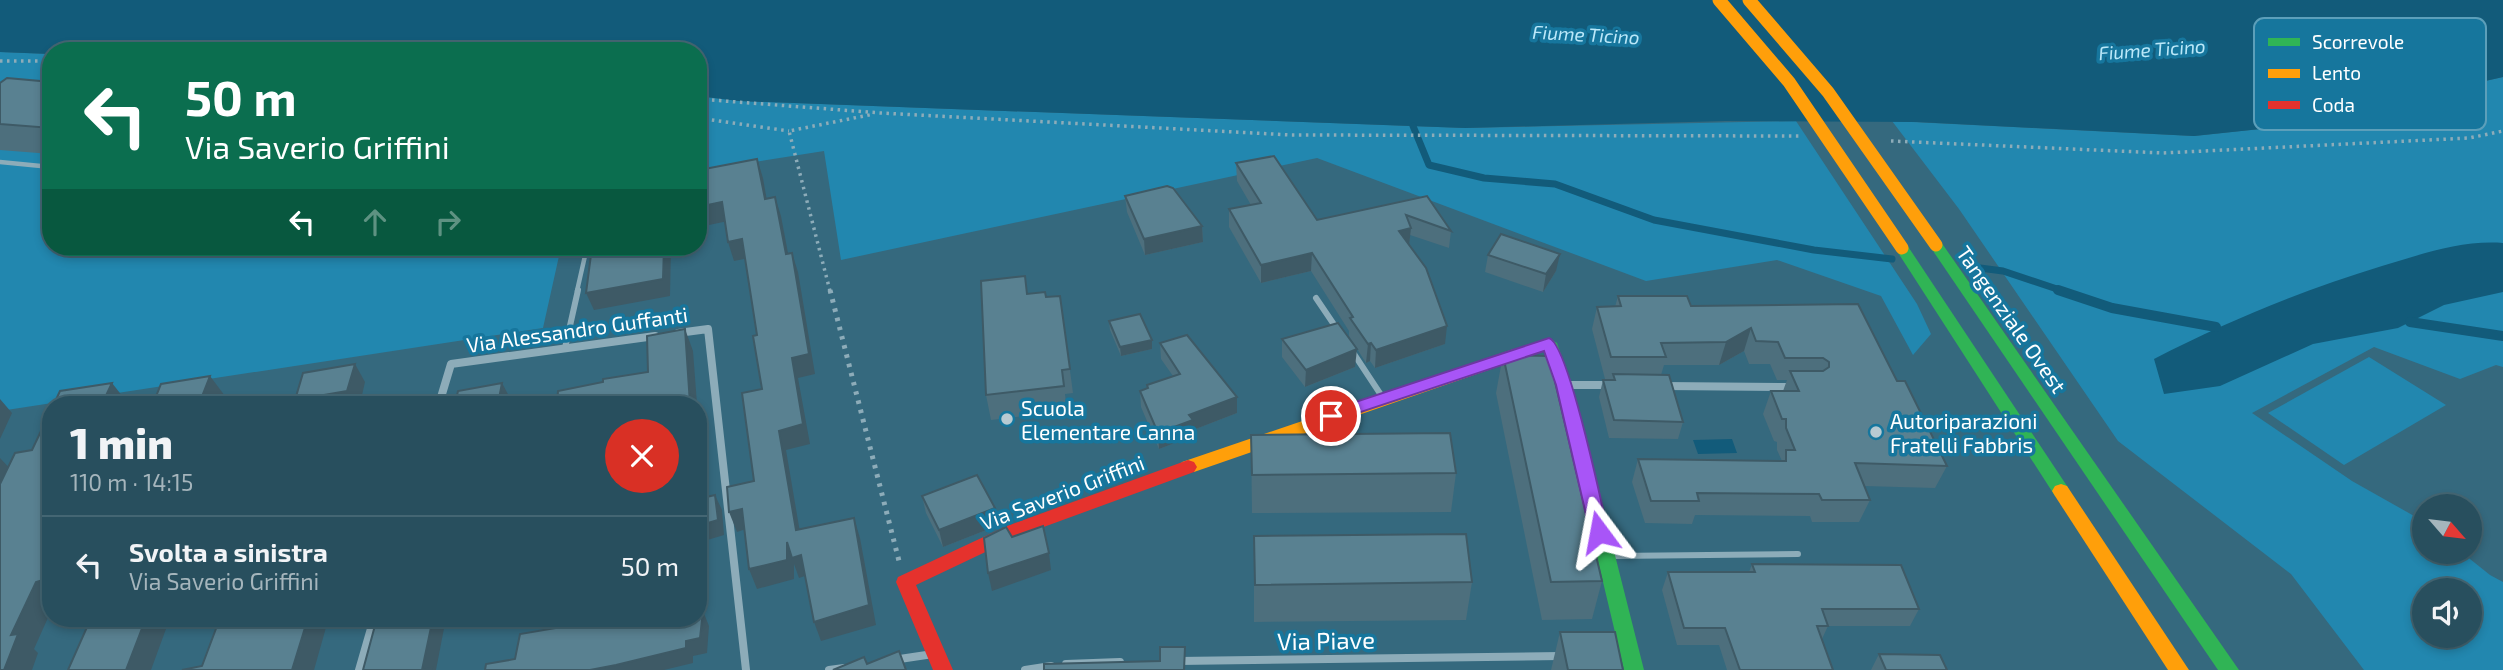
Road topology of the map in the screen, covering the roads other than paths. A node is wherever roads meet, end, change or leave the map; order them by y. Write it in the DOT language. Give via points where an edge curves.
graph roads {
  1 [pos="1719,0"];
  2 [pos="1749,0"];
  3 [pos="0,162"];
  4 [pos="42,166"];
  5 [pos="585,256"];
  6 [pos="1316,298"];
  7 [pos="1338,331"];
  8 [pos="1346,342"];
  9 [pos="565,348"];
  10 [pos="1564,385"];
  11 [pos="1620,385"];
  12 [pos="1648,385"];
  13 [pos="1800,387"];
  14 [pos="441,396"];
  15 [pos="1383,398"];
  16 [pos="1798,554"];
  17 [pos="1605,556"];
  18 [pos="371,627"];
  19 [pos="934,653"];
  20 [pos="1568,656"];
  21 [pos="1627,660"];
  22 [pos="1163,661"];
  23 [pos="882,662"];
  24 [pos="1135,662"];
  25 [pos="855,666"];
  26 [pos="359,670"];
  27 [pos="746,670"];
  28 [pos="829,670"];
  29 [pos="943,670"];
  30 [pos="1025,670"];
  31 [pos="2179,670"];
  32 [pos="2229,670"];
  1 -- 31 [label="main road, bridge" via="1789,82"];
  2 -- 32 [label="main road, Tangenziale Ovest, bridge" via="1828,92"];
  3 -- 4 [label="lane"];
  5 -- 9 [label="lane"];
  6 -- 7 [label="lane"];
  8 -- 15 [label="lane"];
  9 -- 14 [label="street, Via Alessandro Guffanti" via="451,364"];
  9 -- 27 [label="street, Via Alessandro Guffanti" via="708,329"];
  10 -- 11 [label="street"];
  10 -- 15 [label="main road, Via Saverio Griffini" via="1549,343"];
  10 -- 17 [label="main road"];
  12 -- 13 [label="street"];
  15 -- 19 [label="main road, Via Saverio Griffini" via="1013,531 905,582"];
  16 -- 17 [label="lane"];
  17 -- 21 [label="main road"];
  18 -- 26 [label="street"];
  19 -- 23 [label="street"];
  19 -- 29 [label="main road"];
  20 -- 22 [label="street, Via Piave"];
  24 -- 30 [label="street" via="1079,662"];
  25 -- 28 [label="street"];
}
